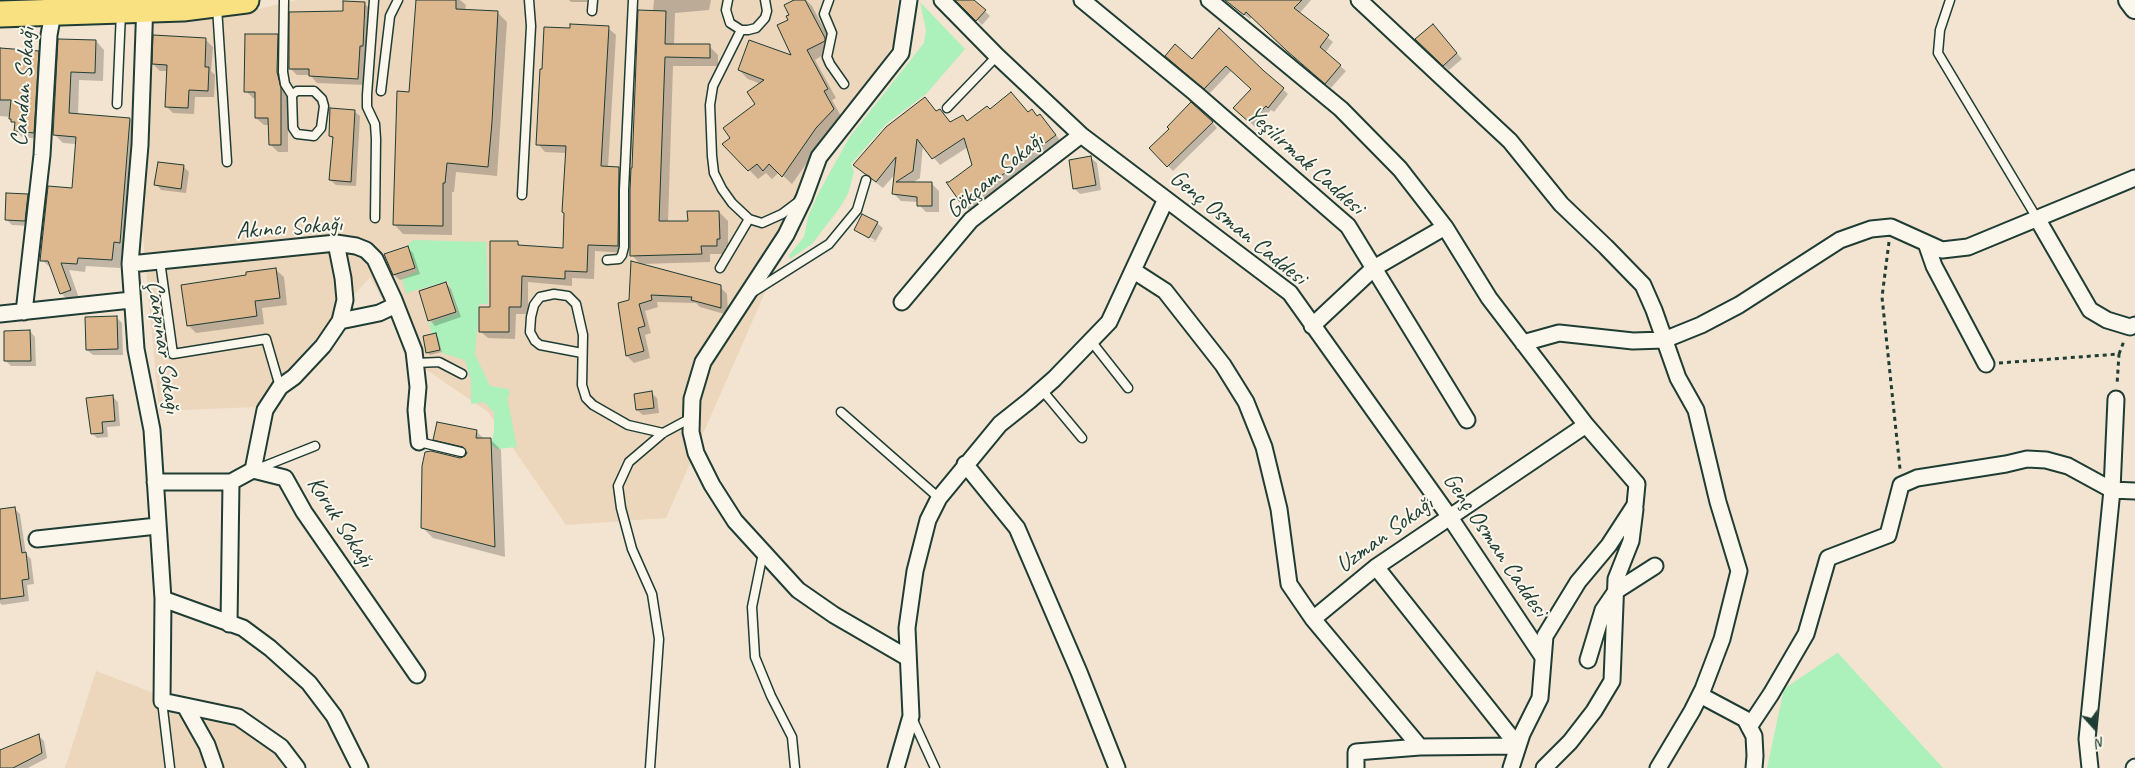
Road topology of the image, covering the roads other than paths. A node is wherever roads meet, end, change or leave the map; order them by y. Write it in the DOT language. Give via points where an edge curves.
graph roads {
  1 [pos="246,0"];
  2 [pos="284,0"];
  3 [pos="374,0"];
  4 [pos="398,0"];
  5 [pos="529,0"];
  6 [pos="593,0"];
  7 [pos="633,0"];
  8 [pos="728,0"];
  9 [pos="765,0"];
  10 [pos="829,0"];
  11 [pos="909,0"];
  12 [pos="942,0"];
  13 [pos="1082,0"];
  14 [pos="1210,0"];
  15 [pos="1359,0"];
  16 [pos="1950,0"];
  17 [pos="2129,0"];
  18 [pos="216,2"];
  19 [pos="137,7"];
  20 [pos="2135,8"];
  21 [pos="592,11"];
  22 [pos="53,13"];
  23 [pos="0,14"];
  24 [pos="742,30"];
  25 [pos="996,56"];
  26 [pos="844,84"];
  27 [pos="381,91"];
  28 [pos="292,95"];
  29 [pos="117,104"];
  30 [pos="947,108"];
  31 [pos="1081,135"];
  32 [pos="227,162"];
  33 [pos="2135,178"];
  34 [pos="866,180"];
  35 [pos="522,195"];
  36 [pos="804,198"];
  37 [pos="1166,199"];
  38 [pos="375,218"];
  39 [pos="749,219"];
  40 [pos="2038,220"];
  41 [pos="1445,227"];
  42 [pos="336,243"];
  43 [pos="1926,243"];
  44 [pos="607,260"];
  45 [pos="160,262"];
  46 [pos="130,264"];
  47 [pos="720,268"];
  48 [pos="1374,268"];
  49 [pos="1134,271"];
  50 [pos="744,298"];
  51 [pos="131,300"];
  52 [pos="902,302"];
  53 [pos="396,305"];
  54 [pos="24,312"];
  55 [pos="0,314"];
  56 [pos="340,320"];
  57 [pos="2135,325"];
  58 [pos="1312,326"];
  59 [pos="1664,340"];
  60 [pos="1091,341"];
  61 [pos="1523,343"];
  62 [pos="582,353"];
  63 [pos="416,363"];
  64 [pos="1986,364"];
  65 [pos="462,374"];
  66 [pos="280,387"];
  67 [pos="1128,388"];
  68 [pos="1042,390"];
  69 [pos="2116,399"];
  70 [pos="841,412"];
  71 [pos="691,418"];
  72 [pos="1467,420"];
  73 [pos="1586,425"];
  74 [pos="663,433"];
  75 [pos="1082,438"];
  76 [pos="419,442"];
  77 [pos="316,446"];
  78 [pos="461,452"];
  79 [pos="965,464"];
  80 [pos="253,470"];
  81 [pos="155,482"];
  82 [pos="231,482"];
  83 [pos="2112,490"];
  84 [pos="2135,491"];
  85 [pos="939,498"];
  86 [pos="1636,505"];
  87 [pos="1449,516"];
  88 [pos="158,526"];
  89 [pos="37,539"];
  90 [pos="763,553"];
  91 [pos="1655,566"];
  92 [pos="1376,567"];
  93 [pos="1616,591"];
  94 [pos="163,599"];
  95 [pos="1313,618"];
  96 [pos="230,624"];
  97 [pos="1543,657"];
  98 [pos="908,658"];
  99 [pos="1588,660"];
  100 [pos="417,675"];
  101 [pos="1700,695"];
  102 [pos="162,701"];
  103 [pos="185,706"];
  104 [pos="911,716"];
  105 [pos="1749,726"];
  106 [pos="1518,746"];
  107 [pos="1420,747"];
  108 [pos="170,768"];
  109 [pos="215,768"];
  110 [pos="297,768"];
  111 [pos="360,768"];
  112 [pos="650,768"];
  113 [pos="795,768"];
  114 [pos="896,768"];
  115 [pos="935,768"];
  116 [pos="1117,768"];
  117 [pos="1356,768"];
  118 [pos="1511,768"];
  119 [pos="1544,768"];
  120 [pos="1658,768"];
  121 [pos="1754,768"];
  122 [pos="2090,768"];
  1 -- 18 [label="main road"];
  2 -- 28 [label="lane" via="283,72 285,84"];
  3 -- 38 [label="lane" via="367,107 376,124"];
  4 -- 27 [label="lane" via="390,16"];
  5 -- 35 [label="lane" via="531,26"];
  6 -- 21 [label="lane"];
  7 -- 44 [label="lane" via="624,247 619,259"];
  8 -- 24 [label="lane" via="727,17 730,23"];
  9 -- 24 [label="lane" via="767,11 761,24"];
  10 -- 26 [label="lane" via="824,14 832,33 827,57"];
  11 -- 36 [label="street" via="901,53 819,157"];
  12 -- 25 [label="street, Genç Osman Caddesi"];
  13 -- 48 [label="street, Yeşilırmak Caddesi" via="1348,226"];
  14 -- 41 [label="street" via="1341,109 1400,169"];
  15 -- 59 [label="street" via="1510,141 1561,204 1643,285"];
  16 -- 40 [label="lane" via="1940,30 1938,53"];
  17 -- 20 [label="street"];
  18 -- 19 [label="main road"];
  18 -- 32 [label="lane"];
  19 -- 22 [label="main road"];
  19 -- 29 [label="lane"];
  19 -- 46 [label="street, Çanpınar Sokağı" via="140,145"];
  22 -- 23 [label="main road"];
  22 -- 54 [label="street, Candan Sokağı" via="42,155"];
  24 -- 39 [label="lane" via="713,86 710,104 714,173 732,203"];
  25 -- 30 [label="lane"];
  25 -- 31 [label="street, Genç Osman Caddesi"];
  28 -- 28 [label="lane" via="293,128 297,134 314,136 321,128 322,99 314,91 297,91"];
  31 -- 37 [label="street, Genç Osman Caddesi"];
  31 -- 52 [label="street, Gökçam Sokağı" via="971,220"];
  33 -- 40 [label="street"];
  34 -- 50 [label="lane" via="857,210 830,244"];
  36 -- 39 [label="lane" via="771,220 762,223"];
  36 -- 50 [label="street" via="786,235"];
  37 -- 49 [label="street"];
  37 -- 58 [label="street, Genç Osman Caddesi" via="1290,294"];
  39 -- 47 [label="lane"];
  40 -- 43 [label="street" via="1968,247 1942,250"];
  40 -- 57 [label="street" via="2090,310 2107,320"];
  41 -- 48 [label="street"];
  41 -- 61 [label="street" via="1489,298"];
  42 -- 45 [label="street, Akıncı Sokağı"];
  42 -- 53 [label="street, Akıncı Sokağı" via="366,250 375,259"];
  42 -- 56 [label="street" via="345,300"];
  43 -- 59 [label="street" via="1892,227 1871,229 1840,240 1739,305"];
  43 -- 64 [label="street" via="1934,266"];
  45 -- 46 [label="street, Akıncı Sokağı"];
  45 -- 66 [label="lane" via="173,354 266,340"];
  46 -- 51 [label="street, Çanpınar Sokağı"];
  48 -- 58 [label="street"];
  48 -- 72 [label="street, Yeşilırmak Caddesi"];
  49 -- 60 [label="street" via="1109,322"];
  49 -- 95 [label="street" via="1165,292 1223,365 1246,402 1264,446 1279,509 1289,584"];
  50 -- 71 [label="street" via="703,362 692,399"];
  51 -- 54 [label="street"];
  51 -- 81 [label="street, Çanpınar Sokağı" via="136,349 152,430"];
  53 -- 56 [label="street"];
  53 -- 63 [label="street, Akıncı Sokağı"];
  54 -- 55 [label="street"];
  56 -- 66 [label="street" via="323,346"];
  58 -- 87 [label="street, Genç Osman Caddesi"];
  59 -- 61 [label="street" via="1633,341 1559,333"];
  59 -- 101 [label="street" via="1678,378 1696,410 1739,571 1722,639"];
  60 -- 67 [label="lane"];
  60 -- 68 [label="street"];
  61 -- 73 [label="street"];
  62 -- 62 [label="lane" via="583,335 576,304 568,296 540,297 531,317 530,332 534,341"];
  62 -- 74 [label="lane" via="582,385 586,398 628,425"];
  63 -- 65 [label="lane" via="439,362"];
  63 -- 76 [label="street, Akıncı Sokağı"];
  66 -- 80 [label="street" via="265,410"];
  68 -- 75 [label="lane"];
  68 -- 79 [label="street" via="1000,424"];
  69 -- 83 [label="street"];
  70 -- 85 [label="lane"];
  71 -- 74 [label="lane"];
  71 -- 90 [label="street" via="696,454 712,485 735,521"];
  73 -- 86 [label="street" via="1637,484"];
  73 -- 87 [label="street, Uzman Sokağı"];
  74 -- 112 [label="lane" via="629,462 618,486 632,549 652,594 659,639"];
  76 -- 78 [label="lane"];
  77 -- 80 [label="lane"];
  79 -- 85 [label="street"];
  79 -- 116 [label="street" via="1017,528"];
  80 -- 82 [label="street"];
  80 -- 100 [label="street, Koruk Sokağı" via="285,478 304,512"];
  81 -- 82 [label="street"];
  81 -- 88 [label="street, Çanpınar Sokağı"];
  82 -- 96 [label="street"];
  83 -- 84 [label="street"];
  83 -- 105 [label="street" via="2068,466 2036,459 1917,478 1901,485 1888,535 1828,558 1806,634"];
  83 -- 122 [label="street" via="2087,739"];
  85 -- 98 [label="street" via="928,520 915,571 907,628"];
  86 -- 93 [label="street" via="1630,541 1616,578"];
  86 -- 97 [label="street" via="1578,582 1554,621 1545,636"];
  87 -- 92 [label="street, Uzman Sokağı"];
  87 -- 97 [label="street, Genç Osman Caddesi"];
  88 -- 89 [label="street"];
  88 -- 94 [label="street, Çanpınar Sokağı"];
  90 -- 98 [label="street" via="798,590"];
  90 -- 113 [label="lane" via="752,607 755,657 792,737"];
  91 -- 93 [label="street"];
  92 -- 95 [label="street, Uzman Sokağı"];
  92 -- 106 [label="street"];
  93 -- 99 [label="street" via="1604,610"];
  93 -- 119 [label="street" via="1612,681 1570,742"];
  94 -- 96 [label="street"];
  94 -- 102 [label="street, Çanpınar Sokağı"];
  95 -- 107 [label="street"];
  96 -- 111 [label="street" via="243,628 270,648 308,683 334,716"];
  97 -- 106 [label="street" via="1540,698"];
  98 -- 104 [label="street"];
  101 -- 105 [label="street" via="1746,719"];
  101 -- 120 [label="street"];
  102 -- 103 [label="street"];
  102 -- 108 [label="lane"];
  103 -- 109 [label="street" via="207,745"];
  103 -- 110 [label="street" via="238,717 281,747"];
  104 -- 114 [label="street"];
  104 -- 115 [label="lane"];
  105 -- 121 [label="street" via="1754,736"];
  106 -- 107 [label="street"];
  106 -- 118 [label="street"];
  107 -- 117 [label="street" via="1356,752"];
}
